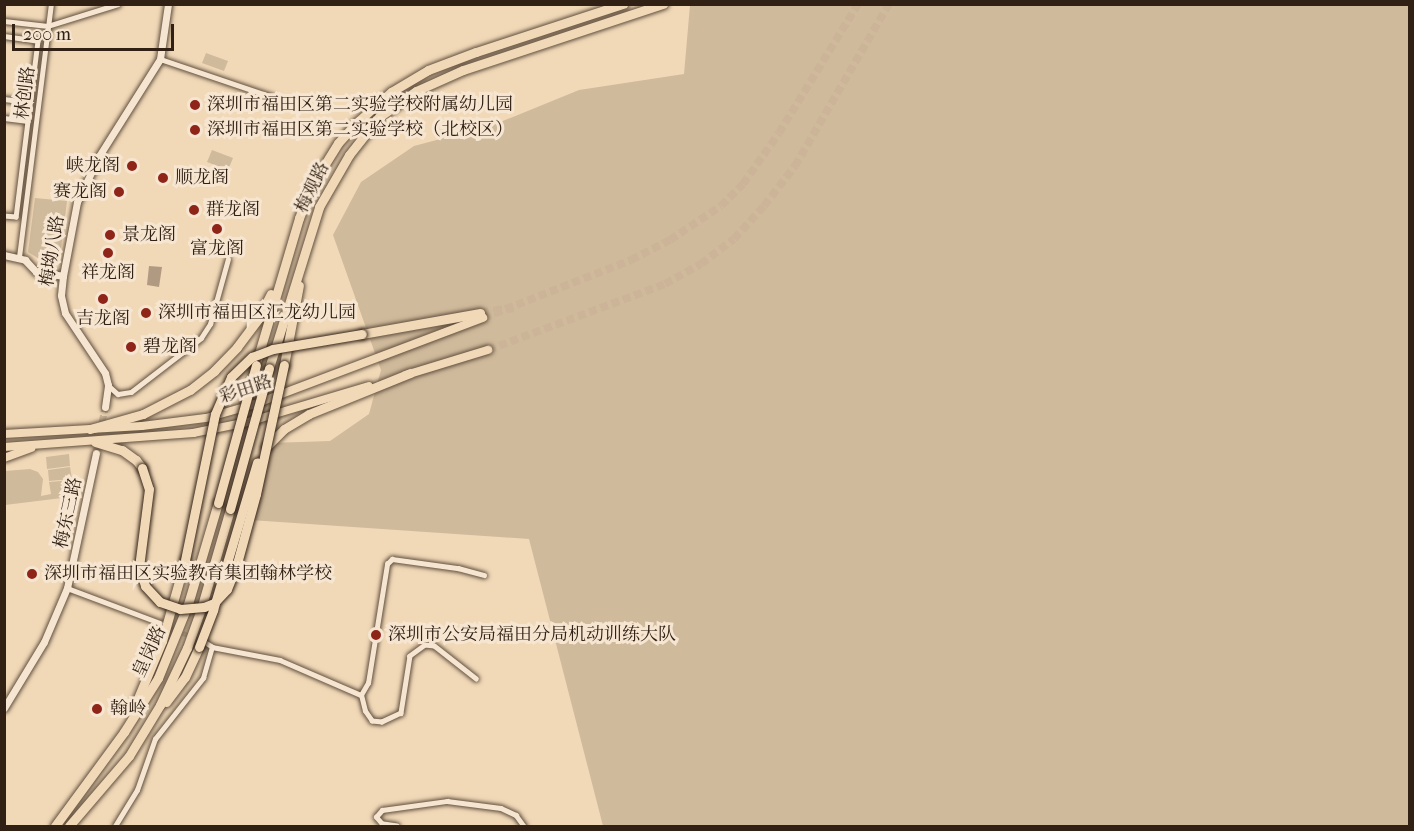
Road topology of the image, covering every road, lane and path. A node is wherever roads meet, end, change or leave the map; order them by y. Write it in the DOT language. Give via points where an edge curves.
graph roads {
  1 [pos="51,4"];
  2 [pos="118,4"];
  3 [pos="168,4"];
  4 [pos="623,4"];
  5 [pos="663,4"];
  6 [pos="4,21"];
  7 [pos="48,26"];
  8 [pos="4,36"];
  9 [pos="160,58"];
  10 [pos="274,98"];
  11 [pos="4,99"];
  12 [pos="30,102"];
  13 [pos="4,118"];
  14 [pos="28,121"];
  15 [pos="4,216"];
  16 [pos="309,238"];
  17 [pos="4,255"];
  18 [pos="19,256"];
  19 [pos="286,259"];
  20 [pos="228,260"];
  21 [pos="63,276"];
  22 [pos="481,315"];
  23 [pos="488,350"];
  24 [pos="410,373"];
  25 [pos="108,385"];
  26 [pos="105,407"];
  27 [pos="90,429"];
  28 [pos="4,434"];
  29 [pos="94,442"];
  30 [pos="41,445"];
  31 [pos="4,447"];
  32 [pos="96,453"];
  33 [pos="4,458"];
  34 [pos="218,503"];
  35 [pos="230,509"];
  36 [pos="484,575"];
  37 [pos="67,588"];
  38 [pos="160,623"];
  39 [pos="202,644"];
  40 [pos="212,647"];
  41 [pos="476,680"];
  42 [pos="361,695"];
  43 [pos="4,708"];
  44 [pos="152,721"];
  45 [pos="124,732"];
  46 [pos="142,738"];
  47 [pos="155,739"];
  48 [pos="55,826"];
  49 [pos="69,826"];
  50 [pos="115,826"];
  51 [pos="397,826"];
  52 [pos="524,826"];
  1 -- 7 [label="street, 林创路"];
  2 -- 7 [label="street"];
  3 -- 9 [label="street, 梅坳八路"];
  4 -- 19 [label="highway, 梅观路" via="448,62 391,92 354,125 323,165 298,218"];
  5 -- 16 [label="highway, 梅观路" via="464,70 396,104 364,133 349,155 319,207"];
  6 -- 7 [label="street"];
  7 -- 18 [label="street, 林创路"];
  8 -- 12 [label="street" via="38,41"];
  9 -- 10 [label="street"];
  9 -- 21 [label="street, 梅坳八路" via="118,123 83,189 73,218"];
  11 -- 12 [label="street"];
  12 -- 14 [label="street"];
  13 -- 14 [label="street"];
  14 -- 15 [label="street" via="16,217"];
  16 -- 29 [label="highway, bridge" via="256,495 236,567 227,589 214,603 180,609 160,602 145,586 138,567 149,489 142,468 116,447"];
  16 -- 35 [label="highway, 梅观路, bridge"];
  17 -- 18 [label="street"];
  18 -- 21 [label="street" via="36,272"];
  19 -- 27 [label="highway" via="258,319 214,371 155,409"];
  19 -- 34 [label="highway, 梅观路, bridge"];
  20 -- 25 [label="street" via="212,320 201,338 131,392 118,394"];
  21 -- 25 [label="street, 梅坳八路" via="61,295 65,313 102,367"];
  22 -- 27 [label="main road, 彩田路" via="230,412 164,424"];
  22 -- 45 [label="highway, bridge" via="273,349 252,357 231,377 215,414 185,560 162,641"];
  23 -- 24 [label="main road, 彩田路"];
  24 -- 29 [label="main road, 彩田路" via="248,422 193,433"];
  24 -- 39 [label="highway, bridge" via="336,401 296,420 273,438 257,462"];
  25 -- 26 [label="street"];
  27 -- 28 [label="main road, 彩田路"];
  29 -- 30 [label="main road, 彩田路"];
  30 -- 31 [label="main road, 彩田路"];
  30 -- 33 [label="main road"];
  32 -- 37 [label="street, 梅东三路"];
  34 -- 45 [label="highway, 皇岗路" via="168,657"];
  35 -- 44 [label="highway, 皇岗路" via="190,638"];
  36 -- 42 [label="street" via="392,560 387,564 368,683"];
  37 -- 38 [label="street"];
  37 -- 43 [label="street, 梅东三路" via="44,642"];
  39 -- 40 [label="street"];
  39 -- 44 [label="highway" via="185,677"];
  40 -- 42 [label="street" via="280,660"];
  40 -- 47 [label="street" via="199,685"];
  41 -- 42 [label="street" via="434,646 425,645 410,656 401,713 382,722 372,721"];
  44 -- 46 [label="highway, 皇岗路"];
  45 -- 48 [label="highway, 皇岗路"];
  46 -- 47 [label="street"];
  46 -- 49 [label="highway, 皇岗路"];
  47 -- 50 [label="street" via="138,790"];
  51 -- 52 [label="street" via="382,824 376,817 378,813 447,801 501,808 516,815"];
}
